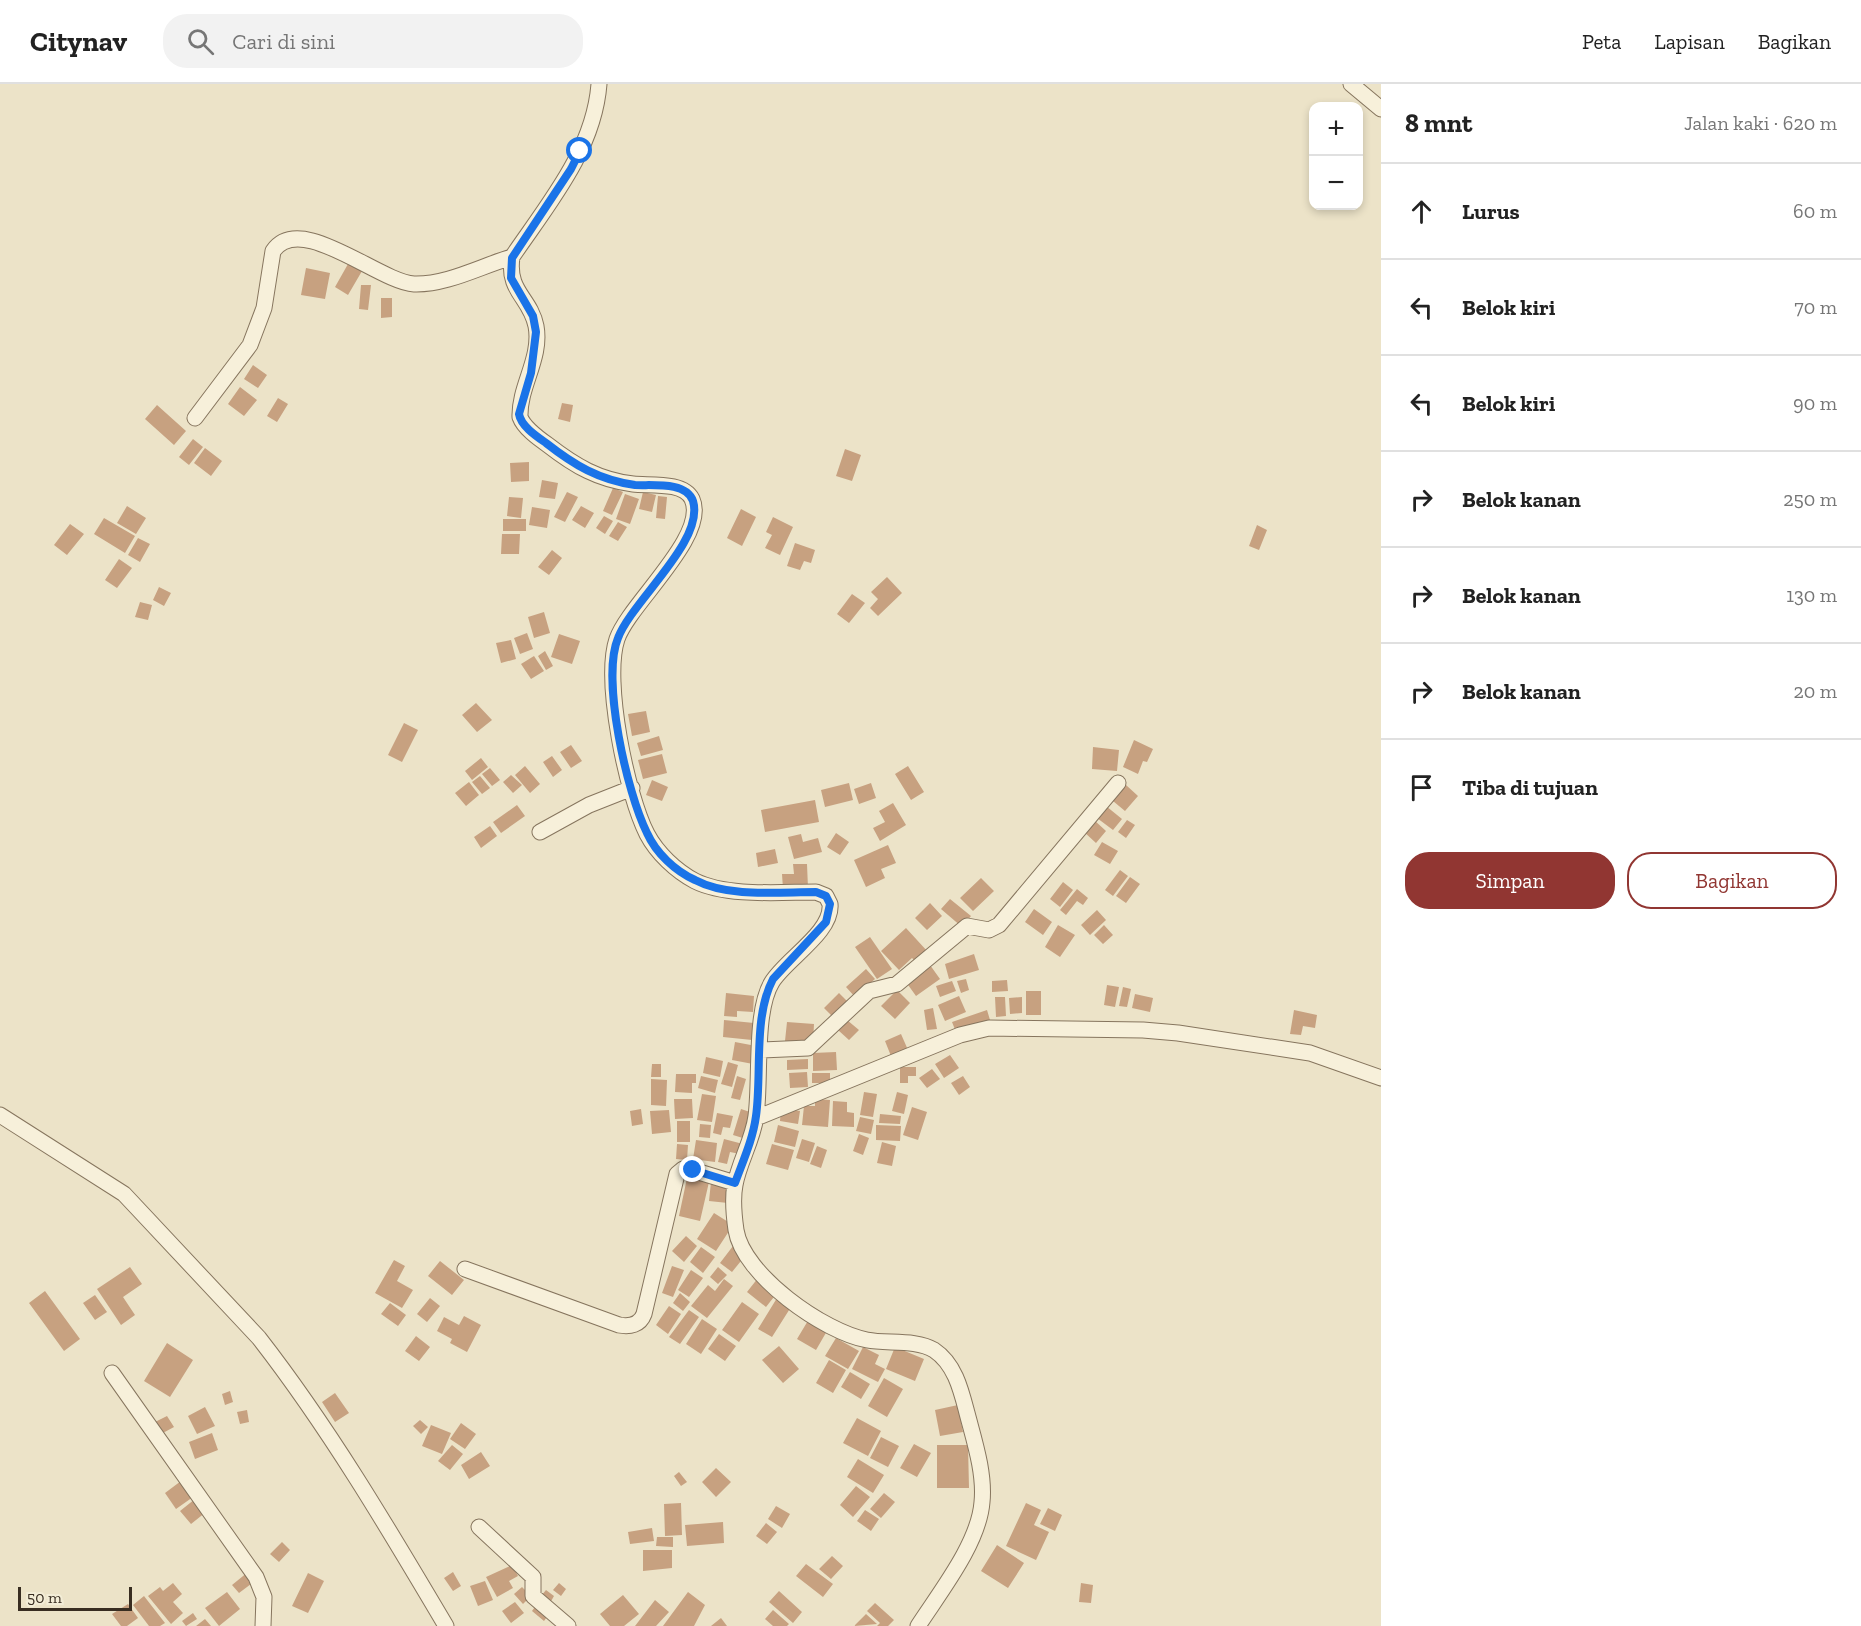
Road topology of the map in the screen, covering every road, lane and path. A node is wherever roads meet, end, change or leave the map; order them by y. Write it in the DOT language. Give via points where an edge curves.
graph roads {
  1 [pos="599,84"];
  2 [pos="1351,84"];
  3 [pos="1381,110"];
  4 [pos="512,258"];
  5 [pos="195,418"];
  6 [pos="1118,783"];
  7 [pos="632,788"];
  8 [pos="540,832"];
  9 [pos="761,1050"];
  10 [pos="1381,1078"];
  11 [pos="0,1115"];
  12 [pos="756,1118"];
  13 [pos="735,1183"];
  14 [pos="465,1269"];
  15 [pos="112,1373"];
  16 [pos="479,1527"];
  17 [pos="263,1626"];
  18 [pos="446,1626"];
  19 [pos="568,1626"];
  20 [pos="918,1626"];
  1 -- 4 [label="street" via="594,117 571,169"];
  2 -- 3 [label="street"];
  4 -- 5 [label="street" via="412,284 388,278 354,257 313,241 286,240 273,251 264,308 250,345"];
  4 -- 7 [label="street" via="511,278 533,316 536,332 520,420 541,440 590,474 634,484 674,487 688,494 693,502 694,516 682,546 629,618 615,646 613,693"];
  6 -- 9 [label="street" via="999,925 989,930 967,926 897,984 870,990 808,1048"];
  7 -- 8 [label="street" via="589,805"];
  7 -- 9 [label="street" via="651,841 691,878 728,889 816,892 829,900 831,909 826,922 768,989"];
  9 -- 12 [label="street"];
  10 -- 12 [label="street" via="1310,1053 1178,1033 989,1028 920,1050"];
  11 -- 18 [label="street" via="124,1194 259,1338 382,1519"];
  12 -- 13 [label="street"];
  13 -- 14 [label="street" via="689,1169 677,1174 644,1314 634,1325 619,1325"];
  13 -- 20 [label="street" via="738,1239 751,1263 768,1280 810,1314 843,1333 866,1340 921,1346 945,1360 956,1376 975,1443 982,1508 972,1539"];
  15 -- 17 [label="street" via="256,1576 264,1598"];
  16 -- 19 [label="street" via="533,1577 533,1596"];
}
